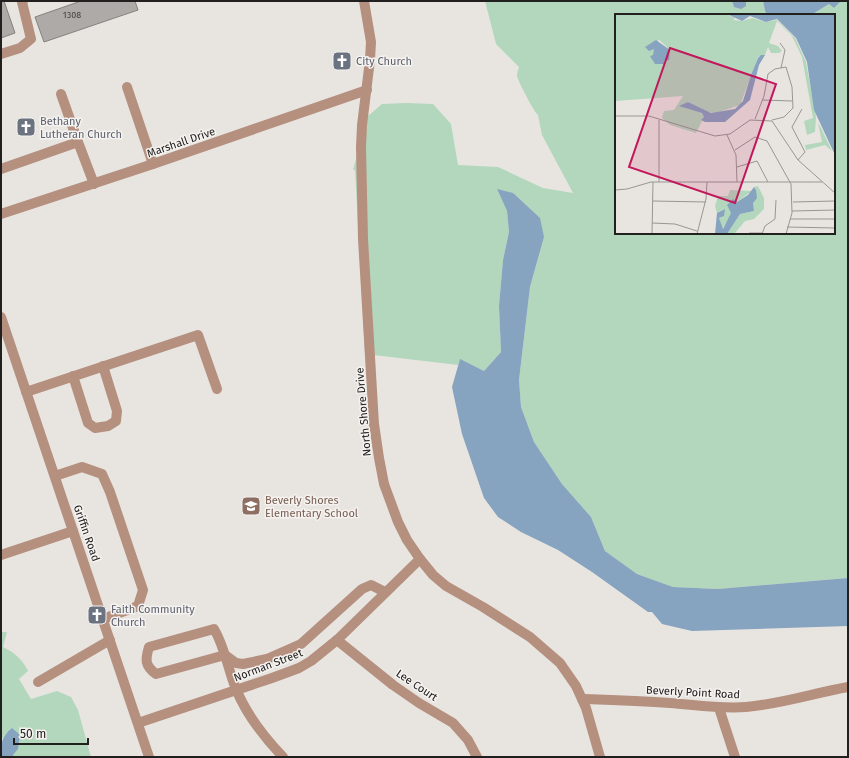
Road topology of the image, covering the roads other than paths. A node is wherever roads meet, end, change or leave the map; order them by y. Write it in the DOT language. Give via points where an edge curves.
graph roads {
  1 [pos="24,1"];
  2 [pos="364,1"];
  3 [pos="1,54"];
  4 [pos="127,87"];
  5 [pos="367,90"];
  6 [pos="61,94"];
  7 [pos="78,142"];
  8 [pos="153,164"];
  9 [pos="1,169"];
  10 [pos="94,184"];
  11 [pos="1,214"];
  12 [pos="1,317"];
  13 [pos="103,366"];
  14 [pos="73,376"];
  15 [pos="217,389"];
  16 [pos="26,392"];
  17 [pos="55,476"];
  18 [pos="73,531"];
  19 [pos="1,555"];
  20 [pos="420,559"];
  21 [pos="385,592"];
  22 [pos="103,619"];
  23 [pos="110,640"];
  24 [pos="337,640"];
  25 [pos="225,655"];
  26 [pos="38,682"];
  27 [pos="848,687"];
  28 [pos="237,690"];
  29 [pos="582,698"];
  30 [pos="719,708"];
  31 [pos="138,723"];
  32 [pos="150,757"];
  33 [pos="283,757"];
  34 [pos="477,757"];
  35 [pos="600,757"];
  36 [pos="735,757"];
  1 -- 3 [label="street" via="22,2 31,39 20,48"];
  2 -- 5 [label="street, North Shore Drive" via="371,42"];
  4 -- 8 [label="street"];
  5 -- 8 [label="street, Marshall Drive"];
  5 -- 20 [label="street, North Shore Drive" via="361,147 363,239 374,424 384,484 390,503 407,540"];
  6 -- 7 [label="street"];
  7 -- 9 [label="street"];
  7 -- 10 [label="street"];
  8 -- 10 [label="street, Marshall Drive"];
  10 -- 11 [label="street, Marshall Drive"];
  12 -- 16 [label="street, Griffin Road"];
  13 -- 14 [label="street"];
  13 -- 14 [label="street" via="117,411 116,421 108,426 95,428 88,423"];
  13 -- 15 [label="street" via="198,335"];
  14 -- 16 [label="street"];
  16 -- 17 [label="street, Griffin Road"];
  17 -- 18 [label="street, Griffin Road"];
  17 -- 22 [label="street" via="83,468 102,474 143,590 138,606"];
  18 -- 19 [label="street"];
  18 -- 22 [label="street, Griffin Road"];
  20 -- 21 [label="street, Norman Street"];
  20 -- 29 [label="street, North Shore Drive" via="446,586 519,630 549,652 567,673"];
  21 -- 24 [label="street, Norman Street"];
  21 -- 25 [label="street" via="371,585 362,589 302,644 267,659 243,664 236,663"];
  22 -- 23 [label="street, Griffin Road"];
  23 -- 26 [label="street"];
  23 -- 31 [label="street, Griffin Road"];
  24 -- 28 [label="street, Norman Street" via="299,668"];
  24 -- 34 [label="street, Lee Court" via="393,685 453,723 468,740"];
  25 -- 25 [label="street" via="214,629 148,647 146,657 149,669 156,674"];
  25 -- 28 [label="street"];
  27 -- 30 [label="street, Beverly Point Road" via="774,704"];
  28 -- 31 [label="street, Norman Street"];
  28 -- 33 [label="street" via="255,724"];
  29 -- 30 [label="street, Beverly Point Road"];
  29 -- 35 [label="street, North Shore Drive"];
  30 -- 36 [label="street"];
  31 -- 32 [label="street, Griffin Road"];
}
